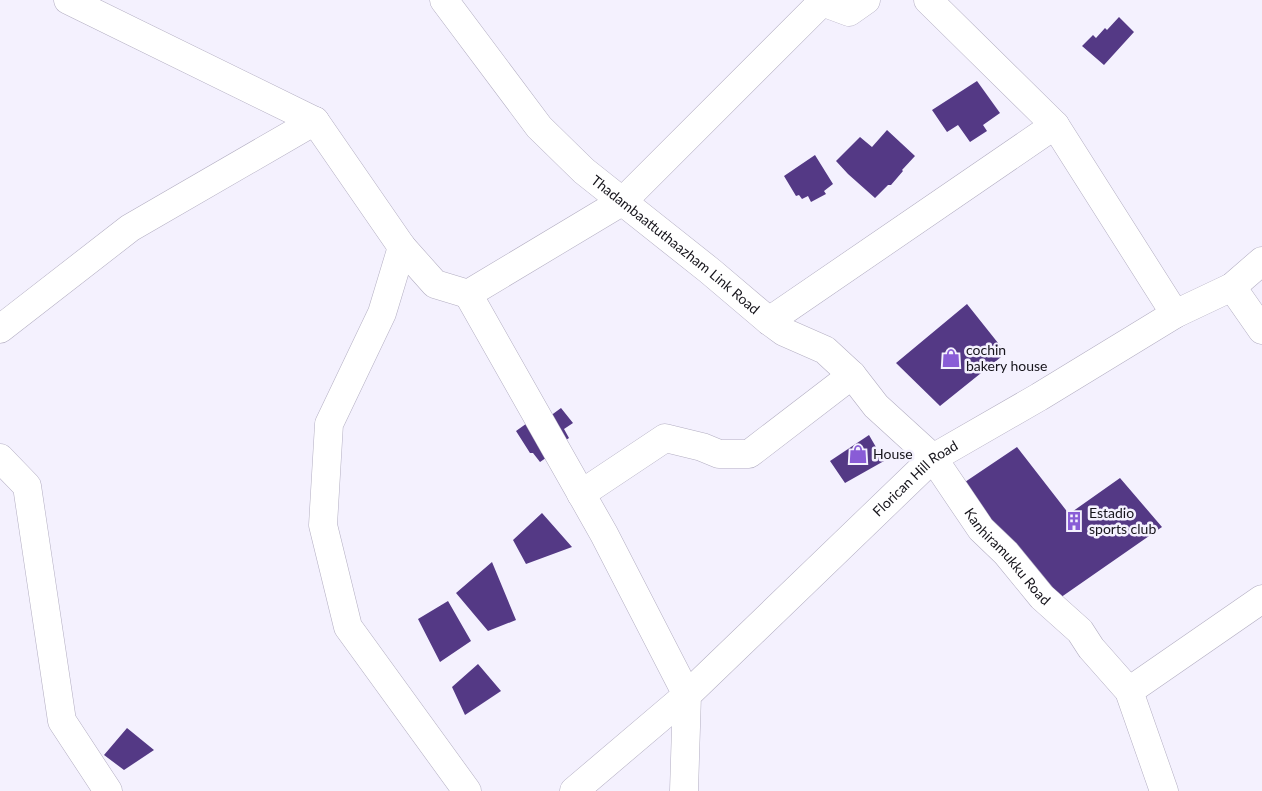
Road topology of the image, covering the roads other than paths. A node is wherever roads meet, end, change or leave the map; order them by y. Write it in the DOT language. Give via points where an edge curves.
graph roads {
  1 [pos="68,0"];
  2 [pos="444,0"];
  3 [pos="866,0"];
  4 [pos="928,0"];
  5 [pos="315,121"];
  6 [pos="1055,125"];
  7 [pos="623,201"];
  8 [pos="402,247"];
  9 [pos="1262,261"];
  10 [pos="1232,287"];
  11 [pos="468,294"];
  12 [pos="1175,314"];
  13 [pos="769,321"];
  14 [pos="0,329"];
  15 [pos="1262,330"];
  16 [pos="852,375"];
  17 [pos="0,458"];
  18 [pos="933,458"];
  19 [pos="581,494"];
  20 [pos="1262,599"];
  21 [pos="1129,691"];
  22 [pos="687,695"];
  23 [pos="108,791"];
  24 [pos="467,791"];
  25 [pos="574,791"];
  26 [pos="684,791"];
  27 [pos="1164,791"];
  1 -- 5 [label="street"];
  2 -- 7 [label="street, Thadambaattuthaazham Link Road" via="539,127 584,171"];
  3 -- 7 [label="street" via="849,12 822,2"];
  4 -- 6 [label="street"];
  5 -- 8 [label="street"];
  5 -- 14 [label="street" via="130,228"];
  6 -- 12 [label="street"];
  6 -- 13 [label="street"];
  7 -- 11 [label="street"];
  7 -- 13 [label="street, Thadambaattuthaazham Link Road"];
  8 -- 11 [label="street" via="435,284"];
  8 -- 24 [label="street" via="382,313 329,424 323,525 348,627"];
  9 -- 10 [label="street, Florican Hill Road"];
  10 -- 12 [label="street, Florican Hill Road"];
  10 -- 15 [label="street"];
  11 -- 19 [label="street"];
  12 -- 18 [label="street, Florican Hill Road"];
  13 -- 16 [label="street, Thadambaattuthaazham Link Road" via="784,332 825,350"];
  16 -- 18 [label="street, Thadambaattuthaazham Link Road" via="876,406"];
  16 -- 19 [label="street" via="749,454 719,454 666,438"];
  17 -- 23 [label="street" via="27,486 62,721"];
  18 -- 21 [label="street, Kanhiramukku Road" via="981,529 1006,553 1042,597 1080,631 1090,648"];
  18 -- 22 [label="street, Florican Hill Road"];
  19 -- 22 [label="street"];
  20 -- 21 [label="street"];
  21 -- 27 [label="street"];
  22 -- 25 [label="street, Florican Hill Road"];
  22 -- 26 [label="street"];
}
